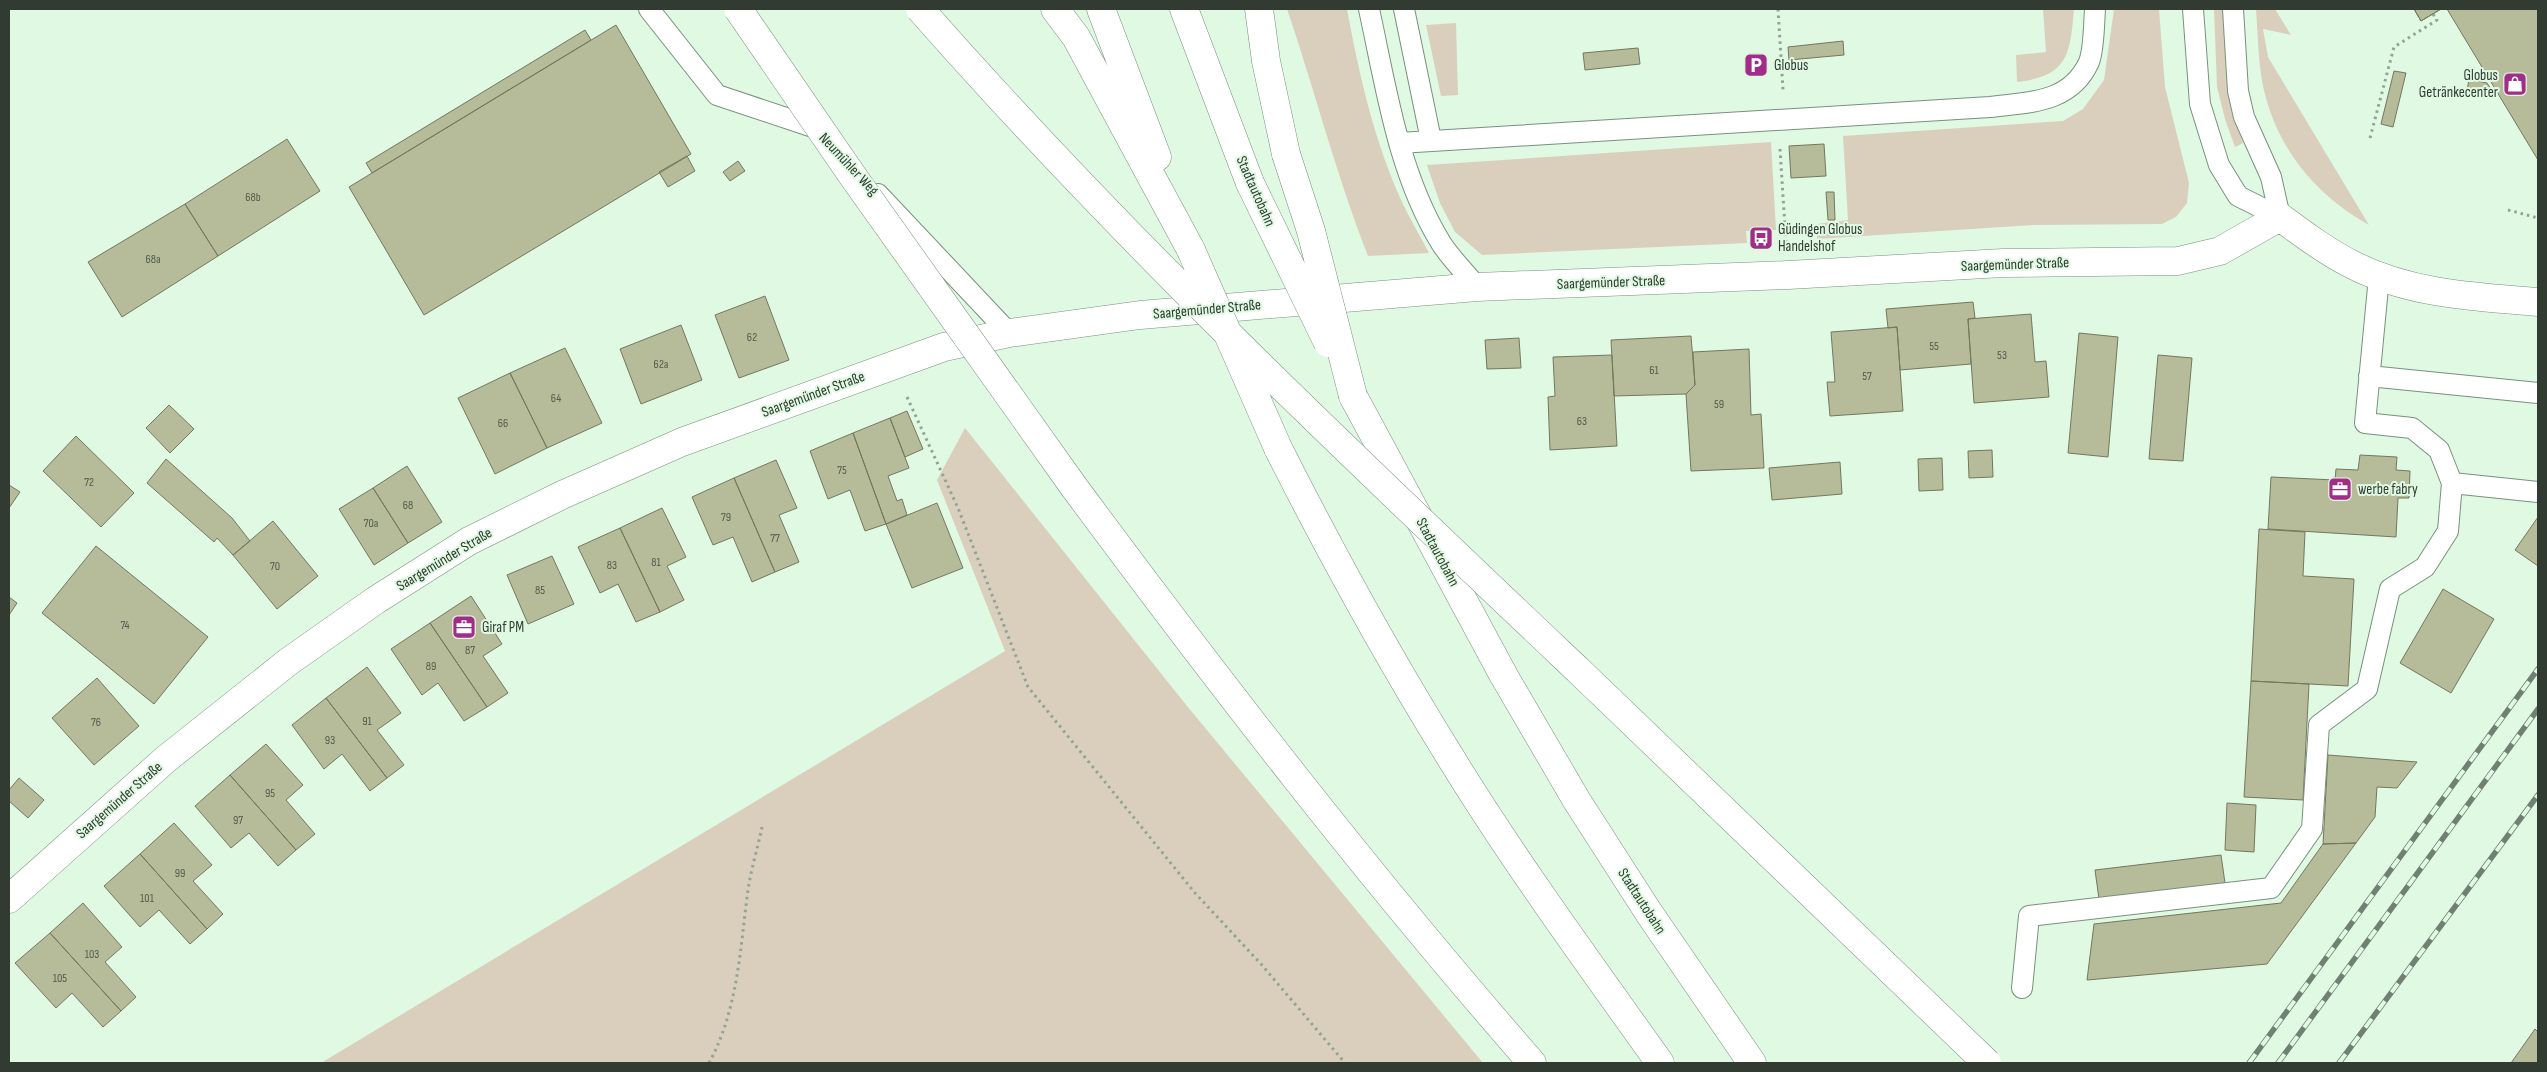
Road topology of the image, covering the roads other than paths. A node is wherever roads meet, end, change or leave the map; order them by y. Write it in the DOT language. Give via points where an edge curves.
graph roads {
  1 [pos="649,9"];
  2 [pos="738,9"];
  3 [pos="920,9"];
  4 [pos="1055,9"];
  5 [pos="1101,9"];
  6 [pos="1184,9"];
  7 [pos="1259,9"];
  8 [pos="1369,9"];
  9 [pos="1404,9"];
  10 [pos="2095,9"];
  11 [pos="2193,9"];
  12 [pos="2232,9"];
  13 [pos="1431,140"];
  14 [pos="1399,143"];
  15 [pos="2280,217"];
  16 [pos="1191,250"];
  17 [pos="2379,277"];
  18 [pos="1478,287"];
  19 [pos="2538,302"];
  20 [pos="1010,333"];
  21 [pos="2369,376"];
  22 [pos="2538,393"];
  23 [pos="1353,396"];
  24 [pos="2452,483"];
  25 [pos="2538,492"];
  26 [pos="9,899"];
  27 [pos="2022,988"];
  28 [pos="1532,1063"];
  29 [pos="1660,1063"];
  30 [pos="1752,1063"];
  31 [pos="1987,1063"];
  1 -- 20 [label="lane, Neumühler Weg" via="717,95 816,128"];
  2 -- 28 [label="main road, bridge" via="852,175 1168,614 1308,794 1459,980"];
  3 -- 31 [label="main road, bridge" via="988,87 1163,269 1333,438"];
  4 -- 16 [label="main road" via="1076,37"];
  5 -- 16 [label="main road"];
  6 -- 23 [label="main road, Stadtautobahn, bridge" via="1250,183"];
  7 -- 23 [label="main road, bridge" via="1266,61 1286,154 1311,231"];
  8 -- 14 [label="lane"];
  9 -- 13 [label="lane"];
  10 -- 13 [label="lane" via="2089,62 2072,85 2049,100 1971,108"];
  11 -- 15 [label="lane" via="2200,104 2219,165 2238,196"];
  12 -- 15 [label="lane" via="2238,91 2244,117 2271,177"];
  13 -- 14 [label="lane"];
  14 -- 18 [label="lane" via="1418,198 1442,244"];
  15 -- 17 [label="main road" via="2324,248"];
  15 -- 18 [label="main road, Saargemünder Straße" via="2220,251 2178,260 2002,262 1788,275"];
  16 -- 29 [label="main road, bridge" via="1278,448 1384,647 1450,757 1575,946"];
  17 -- 19 [label="main road" via="2461,296"];
  17 -- 21 [label="lane"];
  18 -- 20 [label="main road, Saargemünder Straße" via="1149,314"];
  20 -- 26 [label="main road, Saargemünder Straße" via="944,347 682,442 562,494 469,541 376,600 288,662 166,759"];
  21 -- 22 [label="lane"];
  21 -- 24 [label="lane" via="2365,422 2412,428 2439,450"];
  23 -- 30 [label="main road, Stadtautobahn" via="1504,676 1577,801"];
  24 -- 25 [label="lane"];
  24 -- 27 [label="lane" via="2448,531 2426,567 2390,589 2367,689 2319,725 2312,829 2271,888 2029,916"];
}
